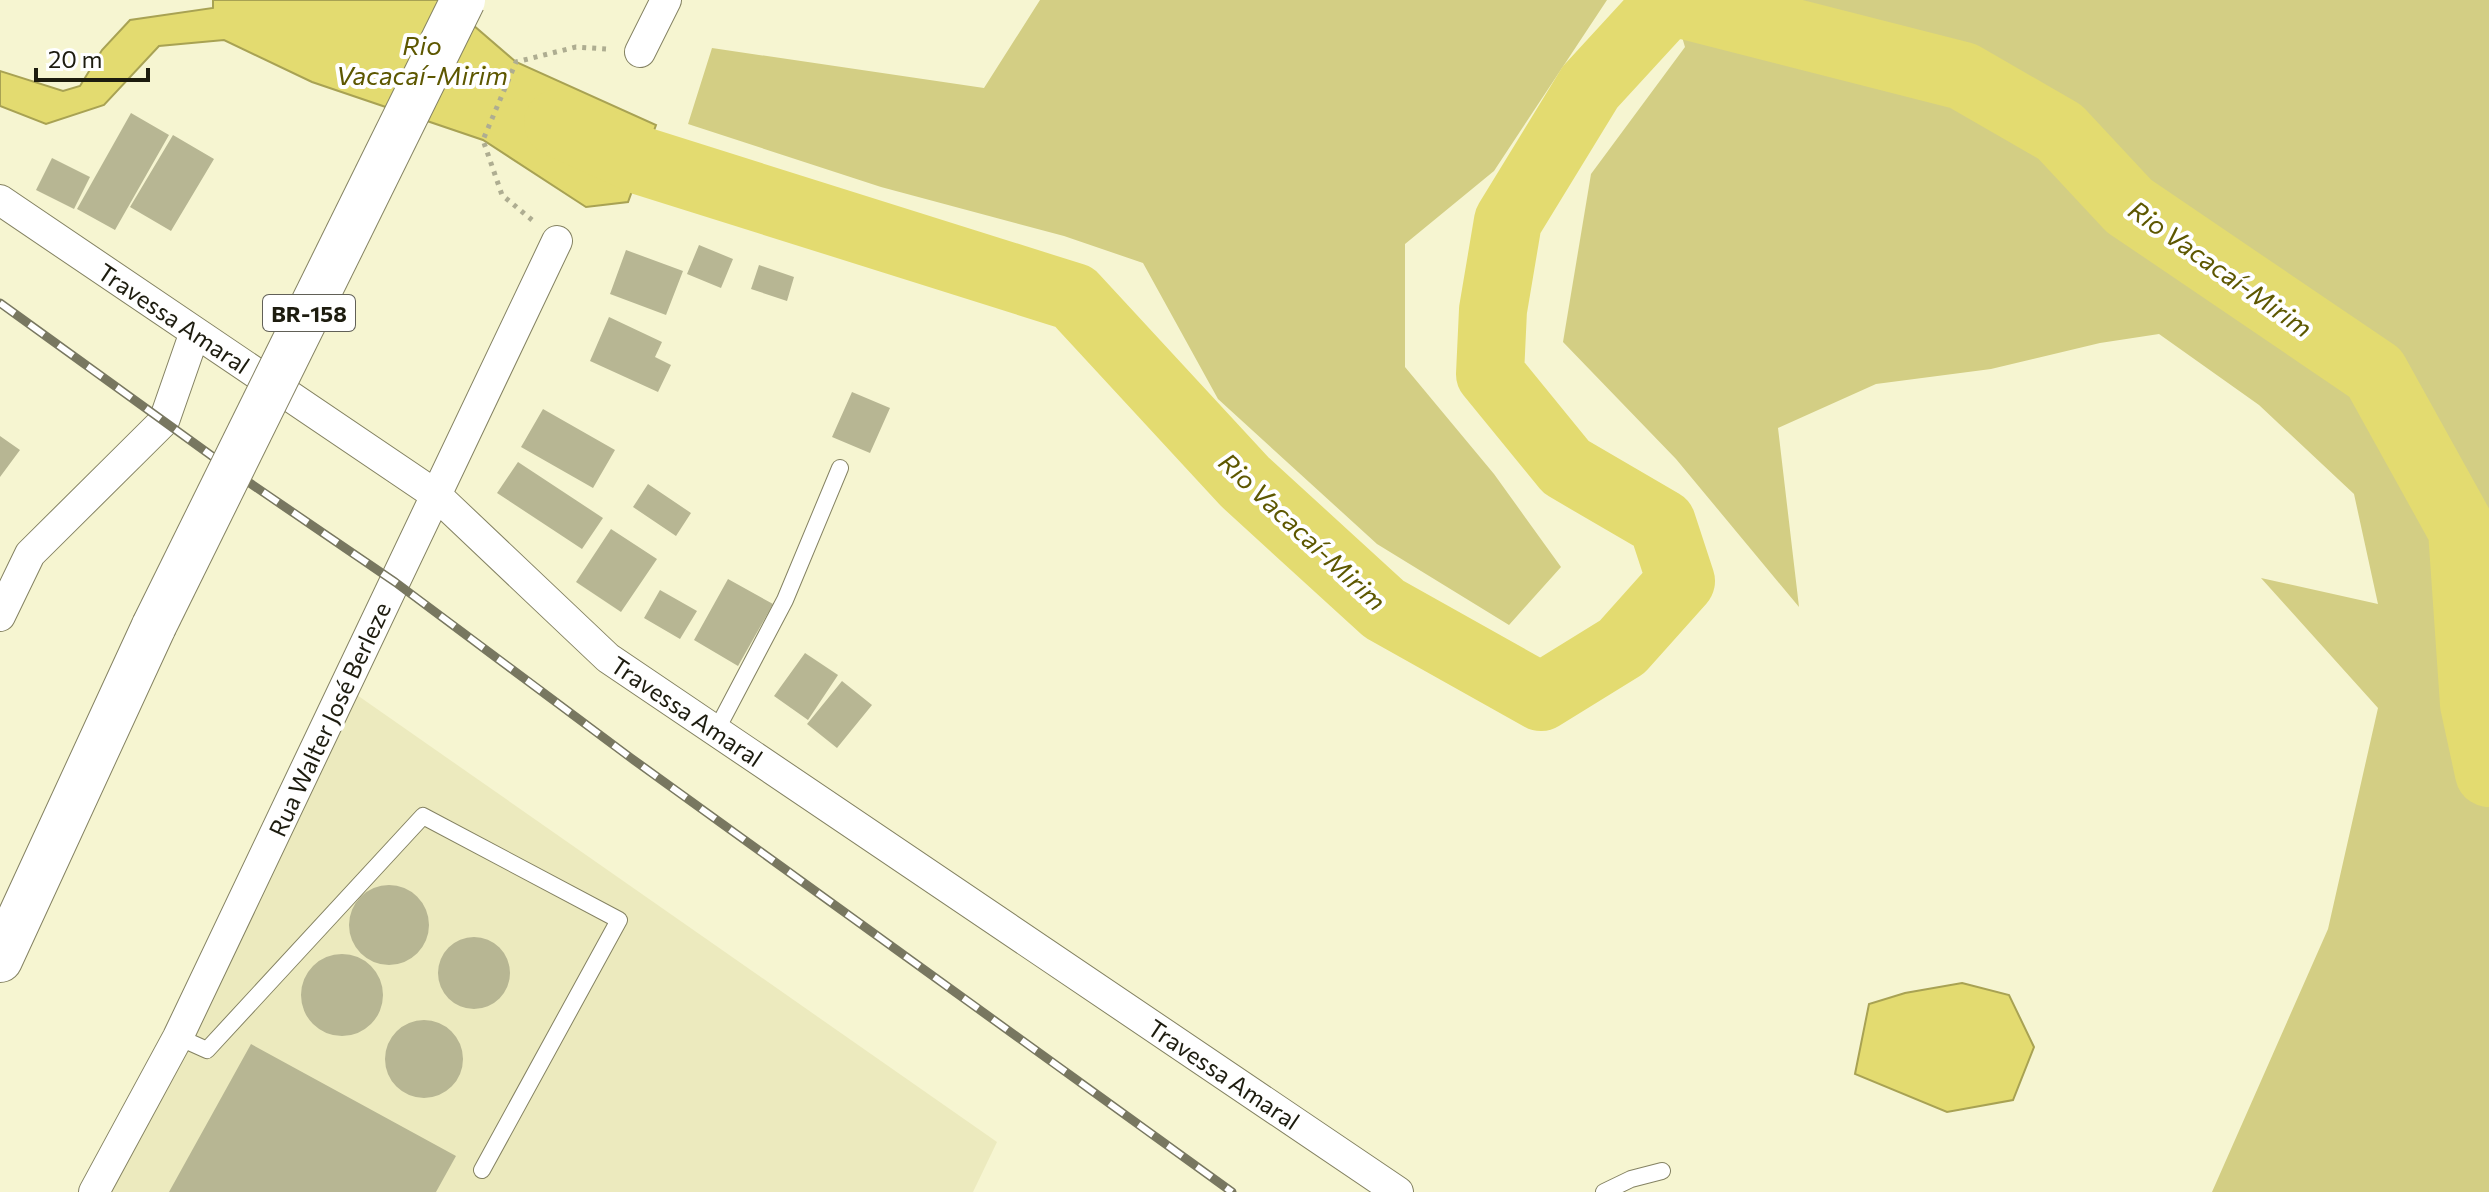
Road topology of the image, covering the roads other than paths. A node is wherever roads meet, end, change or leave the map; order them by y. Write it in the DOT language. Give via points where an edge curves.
graph roads {
  1 [pos="463,0"];
  2 [pos="666,0"];
  3 [pos="640,52"];
  4 [pos="0,200"];
  5 [pos="557,241"];
  6 [pos="195,332"];
  7 [pos="840,468"];
  8 [pos="436,495"];
  9 [pos="0,616"];
  10 [pos="716,731"];
  11 [pos="0,960"];
  12 [pos="178,1037"];
  13 [pos="482,1170"];
  14 [pos="1662,1171"];
  15 [pos="94,1192"];
  16 [pos="1398,1192"];
  17 [pos="1604,1192"];
  1 -- 11 [label="highway, BR-158, bridge" via="154,626"];
  2 -- 3 [label="street"];
  4 -- 6 [label="street, Travessa Amaral"];
  5 -- 8 [label="street, Rua Walter José Berleze"];
  6 -- 8 [label="street, Travessa Amaral"];
  6 -- 9 [label="street" via="164,421 30,554"];
  7 -- 10 [label="lane" via="785,600"];
  8 -- 10 [label="street, Travessa Amaral" via="608,658"];
  8 -- 12 [label="street, Rua Walter José Berleze"];
  10 -- 16 [label="street, Travessa Amaral"];
  12 -- 13 [label="lane" via="207,1050 423,816 619,920"];
  12 -- 15 [label="street, Rua Walter José Berleze"];
  14 -- 17 [label="lane"];
}
